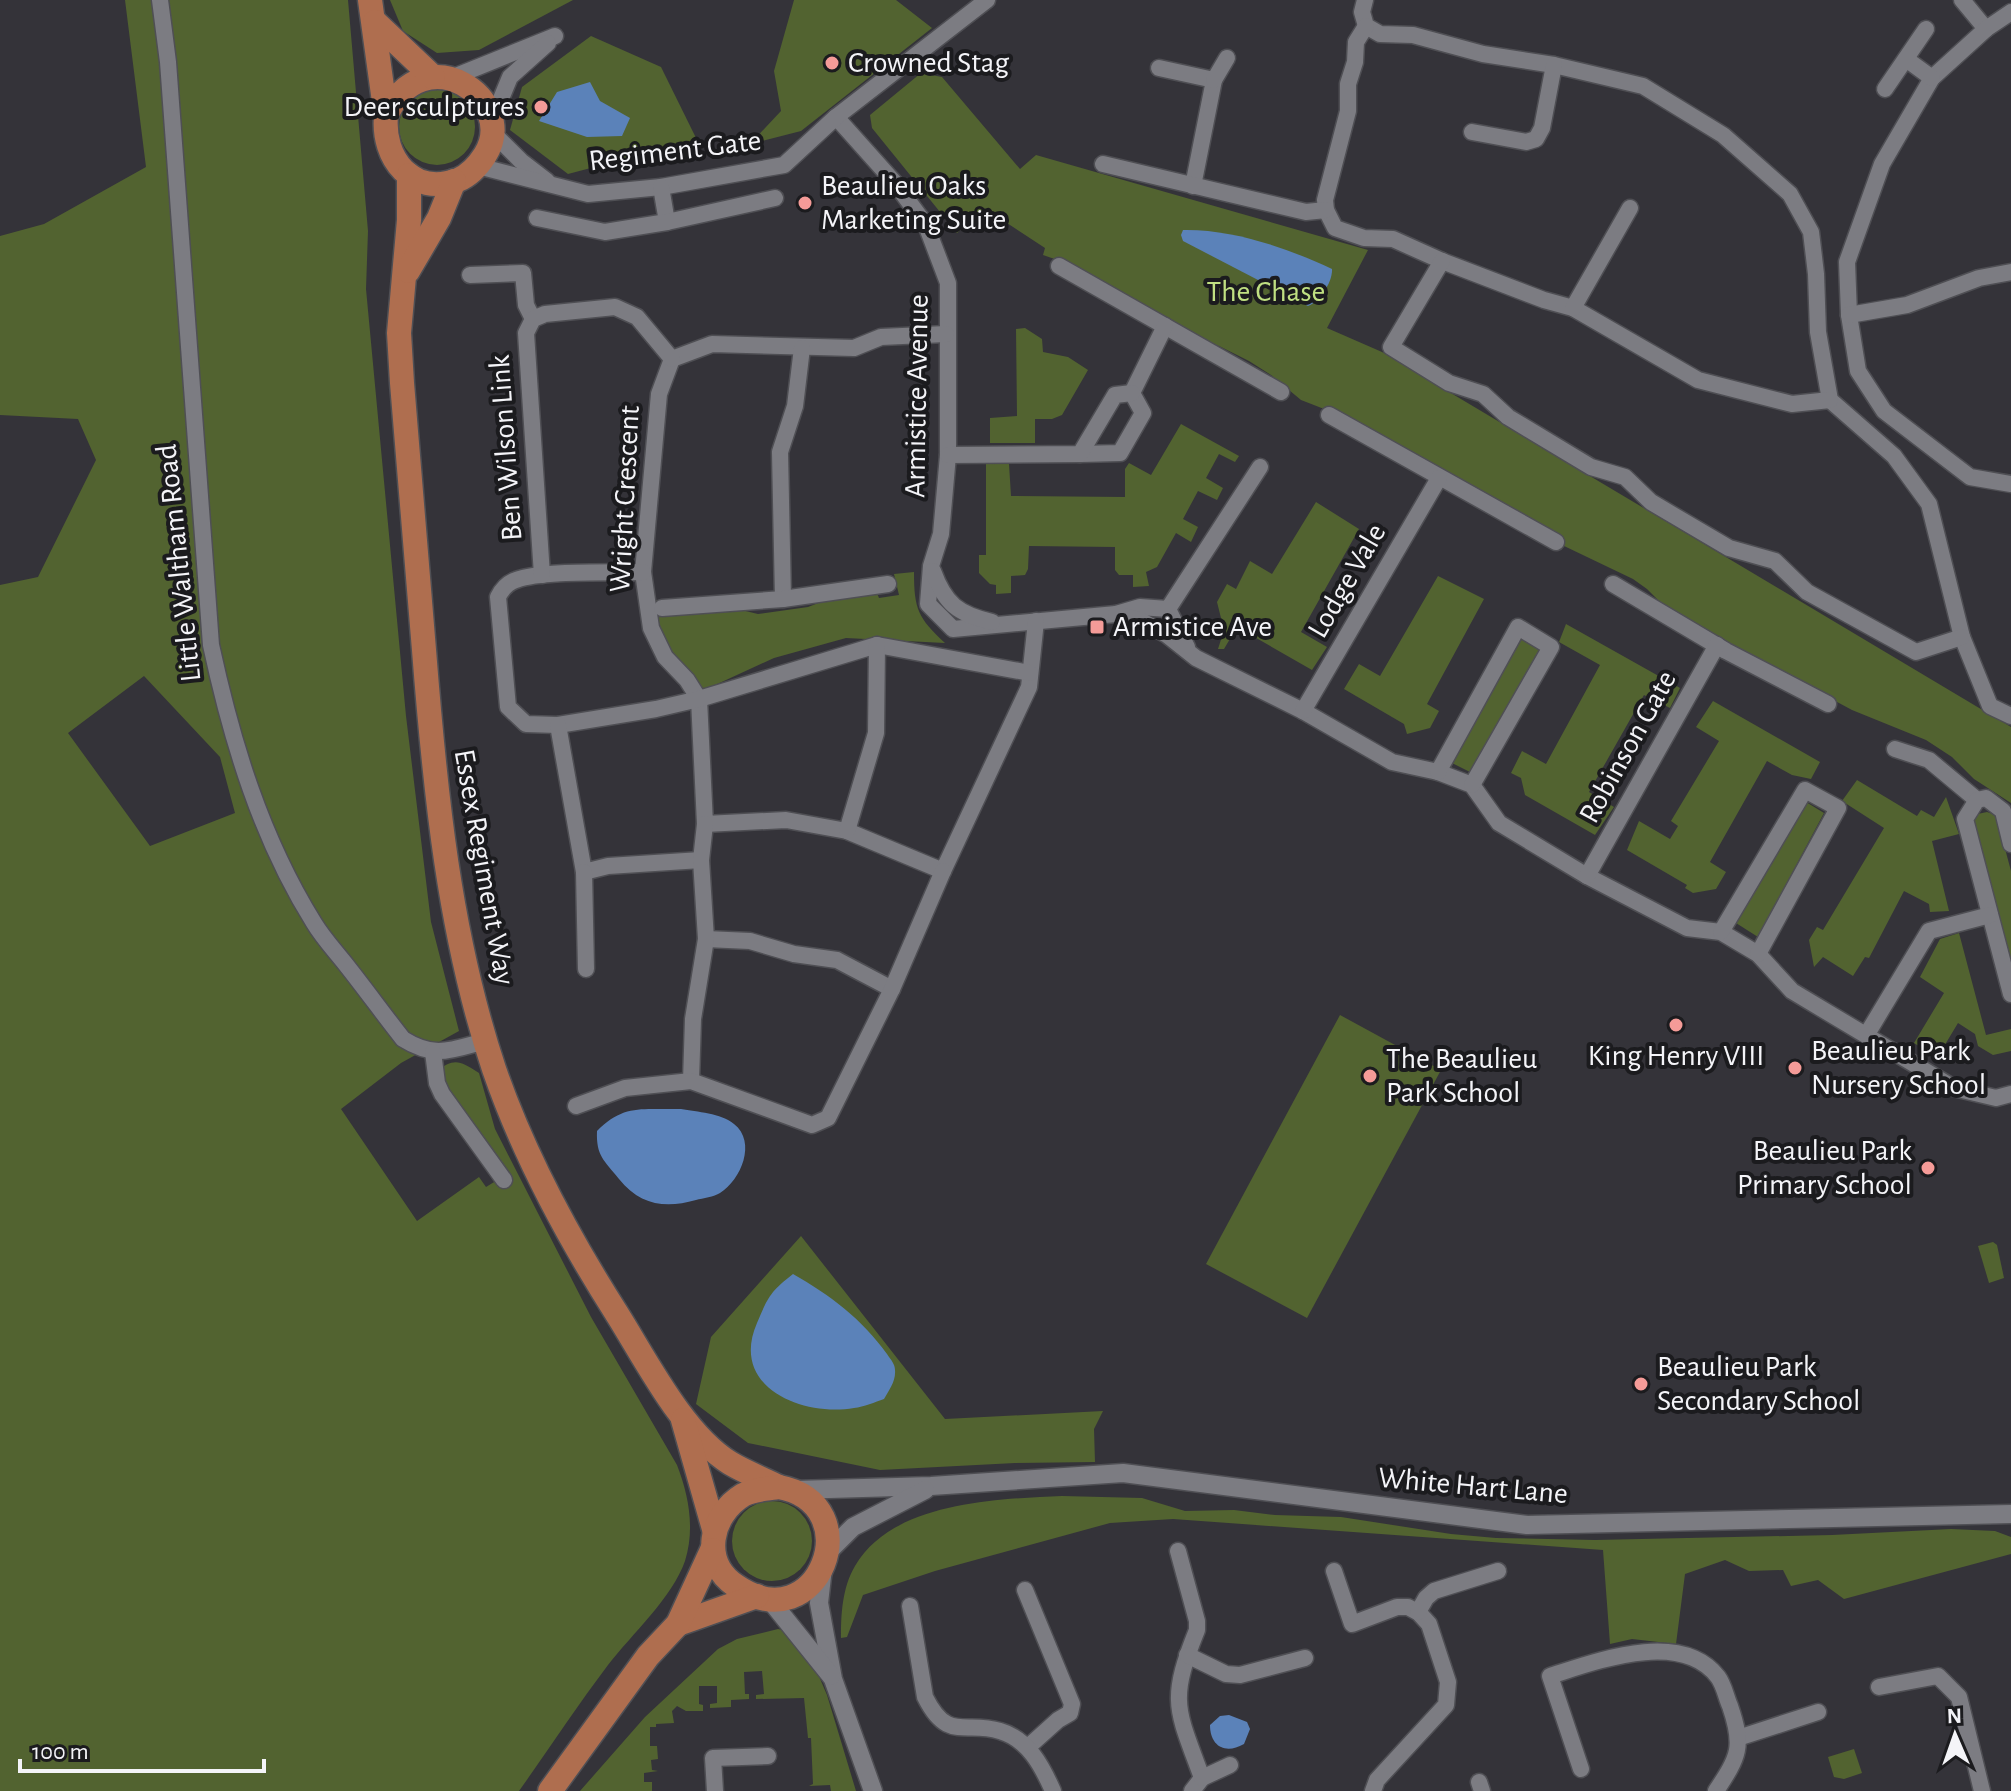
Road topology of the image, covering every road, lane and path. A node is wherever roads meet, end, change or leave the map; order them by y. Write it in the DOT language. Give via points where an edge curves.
graph roads {
  1 [pos="160,0"];
  2 [pos="987,0"];
  3 [pos="1365,0"];
  4 [pos="1962,0"];
  5 [pos="373,11"];
  6 [pos="2011,12"];
  7 [pos="1366,26"];
  8 [pos="1926,29"];
  9 [pos="1986,29"];
  10 [pos="1227,58"];
  11 [pos="1906,59"];
  12 [pos="1554,65"];
  13 [pos="1159,68"];
  14 [pos="442,77"];
  15 [pos="1932,78"];
  16 [pos="1214,80"];
  17 [pos="1885,89"];
  18 [pos="386,116"];
  19 [pos="836,117"];
  20 [pos="491,128"];
  21 [pos="1472,132"];
  22 [pos="1103,164"];
  23 [pos="478,166"];
  24 [pos="409,175"];
  25 [pos="454,181"];
  26 [pos="552,185"];
  27 [pos="1193,186"];
  28 [pos="661,187"];
  29 [pos="775,198"];
  30 [pos="1630,208"];
  31 [pos="1326,210"];
  32 [pos="537,218"];
  33 [pos="667,222"];
  34 [pos="1442,261"];
  35 [pos="1059,266"];
  36 [pos="2011,272"];
  37 [pos="470,275"];
  38 [pos="405,277"];
  39 [pos="1573,308"];
  40 [pos="1849,315"];
  41 [pos="533,319"];
  42 [pos="1165,326"];
  43 [pos="946,334"];
  44 [pos="802,348"];
  45 [pos="672,359"];
  46 [pos="1281,392"];
  47 [pos="1132,393"];
  48 [pos="1830,400"];
  49 [pos="1329,415"];
  50 [pos="1080,454"];
  51 [pos="948,455"];
  52 [pos="1260,467"];
  53 [pos="1439,478"];
  54 [pos="2011,484"];
  55 [pos="1556,542"];
  56 [pos="643,572"];
  57 [pos="542,575"];
  58 [pos="888,584"];
  59 [pos="1613,584"];
  60 [pos="783,599"];
  61 [pos="662,608"];
  62 [pos="1168,609"];
  63 [pos="1116,614"];
  64 [pos="1036,621"];
  65 [pos="1962,637"];
  66 [pos="877,645"];
  67 [pos="1717,645"];
  68 [pos="1196,658"];
  69 [pos="1030,673"];
  70 [pos="699,699"];
  71 [pos="1828,704"];
  72 [pos="1303,711"];
  73 [pos="2011,716"];
  74 [pos="558,725"];
  75 [pos="1895,749"];
  76 [pos="1438,772"];
  77 [pos="1472,785"];
  78 [pos="1977,800"];
  79 [pos="705,824"];
  80 [pos="847,831"];
  81 [pos="2011,844"];
  82 [pos="701,860"];
  83 [pos="943,871"];
  84 [pos="584,872"];
  85 [pos="1587,876"];
  86 [pos="1990,915"];
  87 [pos="1721,932"];
  88 [pos="706,939"];
  89 [pos="1758,954"];
  90 [pos="586,969"];
  91 [pos="892,989"];
  92 [pos="2011,994"];
  93 [pos="1867,1034"];
  94 [pos="485,1041"];
  95 [pos="433,1052"];
  96 [pos="691,1081"];
  97 [pos="2011,1094"];
  98 [pos="576,1106"];
  99 [pos="504,1180"];
  100 [pos="683,1419"];
  101 [pos="931,1486"];
  102 [pos="787,1488"];
  103 [pos="2011,1514"];
  104 [pos="713,1540"];
  105 [pos="1178,1551"];
  106 [pos="826,1559"];
  107 [pos="1334,1571"];
  108 [pos="1498,1571"];
  109 [pos="1025,1590"];
  110 [pos="764,1598"];
  111 [pos="910,1606"];
  112 [pos="1418,1612"];
  113 [pos="678,1624"];
  114 [pos="1187,1655"];
  115 [pos="1305,1658"];
  116 [pos="833,1679"];
  117 [pos="1879,1687"];
  118 [pos="1818,1712"];
  119 [pos="1738,1738"];
  120 [pos="1028,1747"];
  121 [pos="768,1756"];
  122 [pos="1230,1765"];
  123 [pos="1581,1769"];
  124 [pos="1197,1784"];
  125 [pos="550,1791"];
  126 [pos="715,1791"];
  127 [pos="873,1791"];
  128 [pos="1053,1791"];
  129 [pos="1373,1791"];
  130 [pos="1716,1791"];
  131 [pos="1982,1791"];
  1 -- 95 [label="street, Little Waltham Road" via="205,592 222,696 264,824 315,925 403,1039"];
  2 -- 19 [label="street, Regiment Gate"];
  3 -- 7 [label="street"];
  4 -- 9 [label="street"];
  5 -- 14 [label="main road"];
  5 -- 18 [label="main road"];
  6 -- 9 [label="street"];
  7 -- 12 [label="street" via="1380,34 1413,35 1483,54"];
  7 -- 31 [label="street" via="1356,42 1348,111 1328,182"];
  8 -- 11 [label="street"];
  9 -- 15 [label="street"];
  10 -- 16 [label="street"];
  11 -- 15 [label="street"];
  11 -- 17 [label="street"];
  12 -- 21 [label="street" via="1536,139 1526,142"];
  12 -- 48 [label="street" via="1643,86 1723,135 1790,194 1811,232 1818,332"];
  13 -- 16 [label="street"];
  14 -- 18 [label="main road" via="403,89"];
  14 -- 20 [label="main road" via="470,87 484,103"];
  14 -- 20 [label="street" via="555,36 510,77"];
  15 -- 40 [label="street" via="1882,164 1847,262"];
  16 -- 27 [label="street"];
  18 -- 24 [label="main road" via="388,149"];
  19 -- 28 [label="street, Regiment Gate" via="784,165"];
  19 -- 43 [label="street, Armistice Avenue" via="926,225 948,283"];
  20 -- 23 [label="main road" via="488,151"];
  20 -- 26 [label="street, Regiment Gate"];
  22 -- 27 [label="street"];
  23 -- 25 [label="main road"];
  23 -- 26 [label="street, Regiment Gate"];
  24 -- 25 [label="main road" via="431,183"];
  24 -- 38 [label="main road, Essex Regiment Way"];
  25 -- 38 [label="main road, Essex Regiment Way"];
  26 -- 28 [label="street, Regiment Gate" via="588,194"];
  27 -- 31 [label="street" via="1306,212"];
  28 -- 33 [label="street"];
  29 -- 33 [label="street"];
  30 -- 39 [label="street"];
  31 -- 34 [label="street" via="1335,228 1364,238 1393,239"];
  32 -- 33 [label="street" via="605,232"];
  34 -- 39 [label="street"];
  34 -- 65 [label="street" via="1391,347 1449,383 1483,394 1508,417 1591,467 1625,477 1651,502 1729,548 1775,561 1807,592 1898,645 1916,652"];
  35 -- 42 [label="street"];
  36 -- 40 [label="street" via="1907,305"];
  37 -- 41 [label="street, Ben Wilson Link" via="523,273"];
  38 -- 94 [label="main road, Essex Regiment Way" via="400,345 432,754 455,913"];
  39 -- 48 [label="street" via="1698,380 1792,404"];
  40 -- 54 [label="street" via="1858,371 1884,411 1970,477"];
  41 -- 45 [label="street, Ben Wilson Link" via="615,307 637,317"];
  41 -- 57 [label="street, Ben Wilson Link" via="526,333"];
  42 -- 46 [label="street"];
  42 -- 47 [label="street"];
  43 -- 44 [label="street" via="881,337 854,348"];
  43 -- 51 [label="street, Armistice Avenue"];
  44 -- 45 [label="street" via="712,344"];
  44 -- 60 [label="street" via="795,406 780,452"];
  45 -- 56 [label="street, Wright Crescent" via="659,394"];
  47 -- 50 [label="street" via="1115,395"];
  47 -- 50 [label="street" via="1143,413 1120,453"];
  48 -- 65 [label="street" via="1894,456 1929,504"];
  49 -- 53 [label="street"];
  50 -- 51 [label="street"];
  51 -- 64 [label="street, Armistice Avenue" via="928,604 953,629"];
  52 -- 62 [label="street"];
  53 -- 55 [label="street"];
  53 -- 72 [label="street, Lodge Vale"];
  56 -- 57 [label="street"];
  56 -- 70 [label="street, Wright Crescent" via="651,628 665,657"];
  57 -- 74 [label="street" via="516,580 498,597 508,707 526,724"];
  58 -- 60 [label="street"];
  59 -- 67 [label="street"];
  60 -- 61 [label="street"];
  62 -- 63 [label="street, Armistice Avenue" via="1140,607"];
  62 -- 68 [label="street"];
  63 -- 64 [label="street, Armistice Avenue"];
  63 -- 68 [label="street, Armistice Avenue" via="1140,620"];
  64 -- 69 [label="street"];
  65 -- 73 [label="street" via="1990,706"];
  66 -- 69 [label="street"];
  66 -- 70 [label="street"];
  66 -- 80 [label="street" via="876,733"];
  67 -- 71 [label="street"];
  67 -- 85 [label="street, Robinson Gate"];
  68 -- 72 [label="street, Armistice Avenue"];
  69 -- 83 [label="street" via="1029,687"];
  70 -- 74 [label="street"];
  70 -- 79 [label="street"];
  72 -- 76 [label="street, Armistice Avenue" via="1392,762"];
  74 -- 84 [label="street"];
  75 -- 78 [label="street" via="1929,760"];
  76 -- 77 [label="street, Armistice Avenue"];
  76 -- 77 [label="street" via="1518,627 1551,647"];
  77 -- 85 [label="street" via="1499,823"];
  78 -- 81 [label="street" via="1986,798 2003,811"];
  78 -- 86 [label="street" via="1965,819"];
  79 -- 80 [label="street" via="786,820"];
  79 -- 82 [label="street"];
  80 -- 83 [label="street"];
  82 -- 84 [label="street"];
  82 -- 88 [label="street"];
  83 -- 91 [label="street"];
  84 -- 90 [label="street"];
  85 -- 87 [label="street" via="1687,928"];
  86 -- 92 [label="street"];
  86 -- 93 [label="street" via="1929,931"];
  87 -- 89 [label="street"];
  87 -- 89 [label="street" via="1805,790 1838,808"];
  88 -- 91 [label="street" via="750,941 837,960"];
  88 -- 96 [label="street" via="693,1019"];
  89 -- 93 [label="street" via="1792,991"];
  91 -- 96 [label="street" via="828,1118 812,1125"];
  93 -- 97 [label="street" via="1954,1088 1996,1098"];
  94 -- 95 [label="street"];
  94 -- 100 [label="main road, Essex Regiment Way" via="549,1200"];
  95 -- 99 [label="street" via="442,1094"];
  96 -- 98 [label="street" via="625,1088"];
  100 -- 102 [label="main road, Essex Regiment Way" via="728,1462"];
  100 -- 104 [label="main road, Essex Regiment Way"];
  101 -- 102 [label="street, White Hart Lane"];
  101 -- 103 [label="street, White Hart Lane" via="1123,1473 1527,1525"];
  101 -- 106 [label="street, White Hart Lane" via="853,1527"];
  102 -- 104 [label="main road" via="747,1493 732,1503"];
  102 -- 106 [label="main road" via="814,1505 824,1524"];
  104 -- 110 [label="main road" via="722,1571 734,1586"];
  104 -- 113 [label="main road"];
  105 -- 114 [label="street" via="1197,1621"];
  106 -- 110 [label="main road" via="803,1591"];
  106 -- 116 [label="street" via="819,1603"];
  107 -- 112 [label="street" via="1352,1624 1397,1607"];
  108 -- 112 [label="street" via="1434,1591"];
  109 -- 120 [label="street" via="1072,1704 1070,1713"];
  110 -- 113 [label="main road"];
  110 -- 116 [label="street"];
  111 -- 120 [label="street" via="931,1710 958,1729 990,1728"];
  112 -- 129 [label="street" via="1429,1624 1448,1682 1446,1705 1377,1780"];
  113 -- 125 [label="main road" via="648,1656"];
  114 -- 115 [label="street" via="1226,1674 1240,1675"];
  114 -- 124 [label="street" via="1177,1687 1178,1710"];
  116 -- 127 [label="street"];
  117 -- 131 [label="street" via="1938,1676 1959,1697"];
  118 -- 119 [label="street"];
  119 -- 123 [label="street" via="1720,1679 1707,1666 1679,1655 1629,1652 1550,1676"];
  119 -- 130 [label="street" via="1733,1765"];
  120 -- 128 [label="street"];
  121 -- 126 [label="street" via="713,1758"];
  122 -- 124 [label="street"];
}
